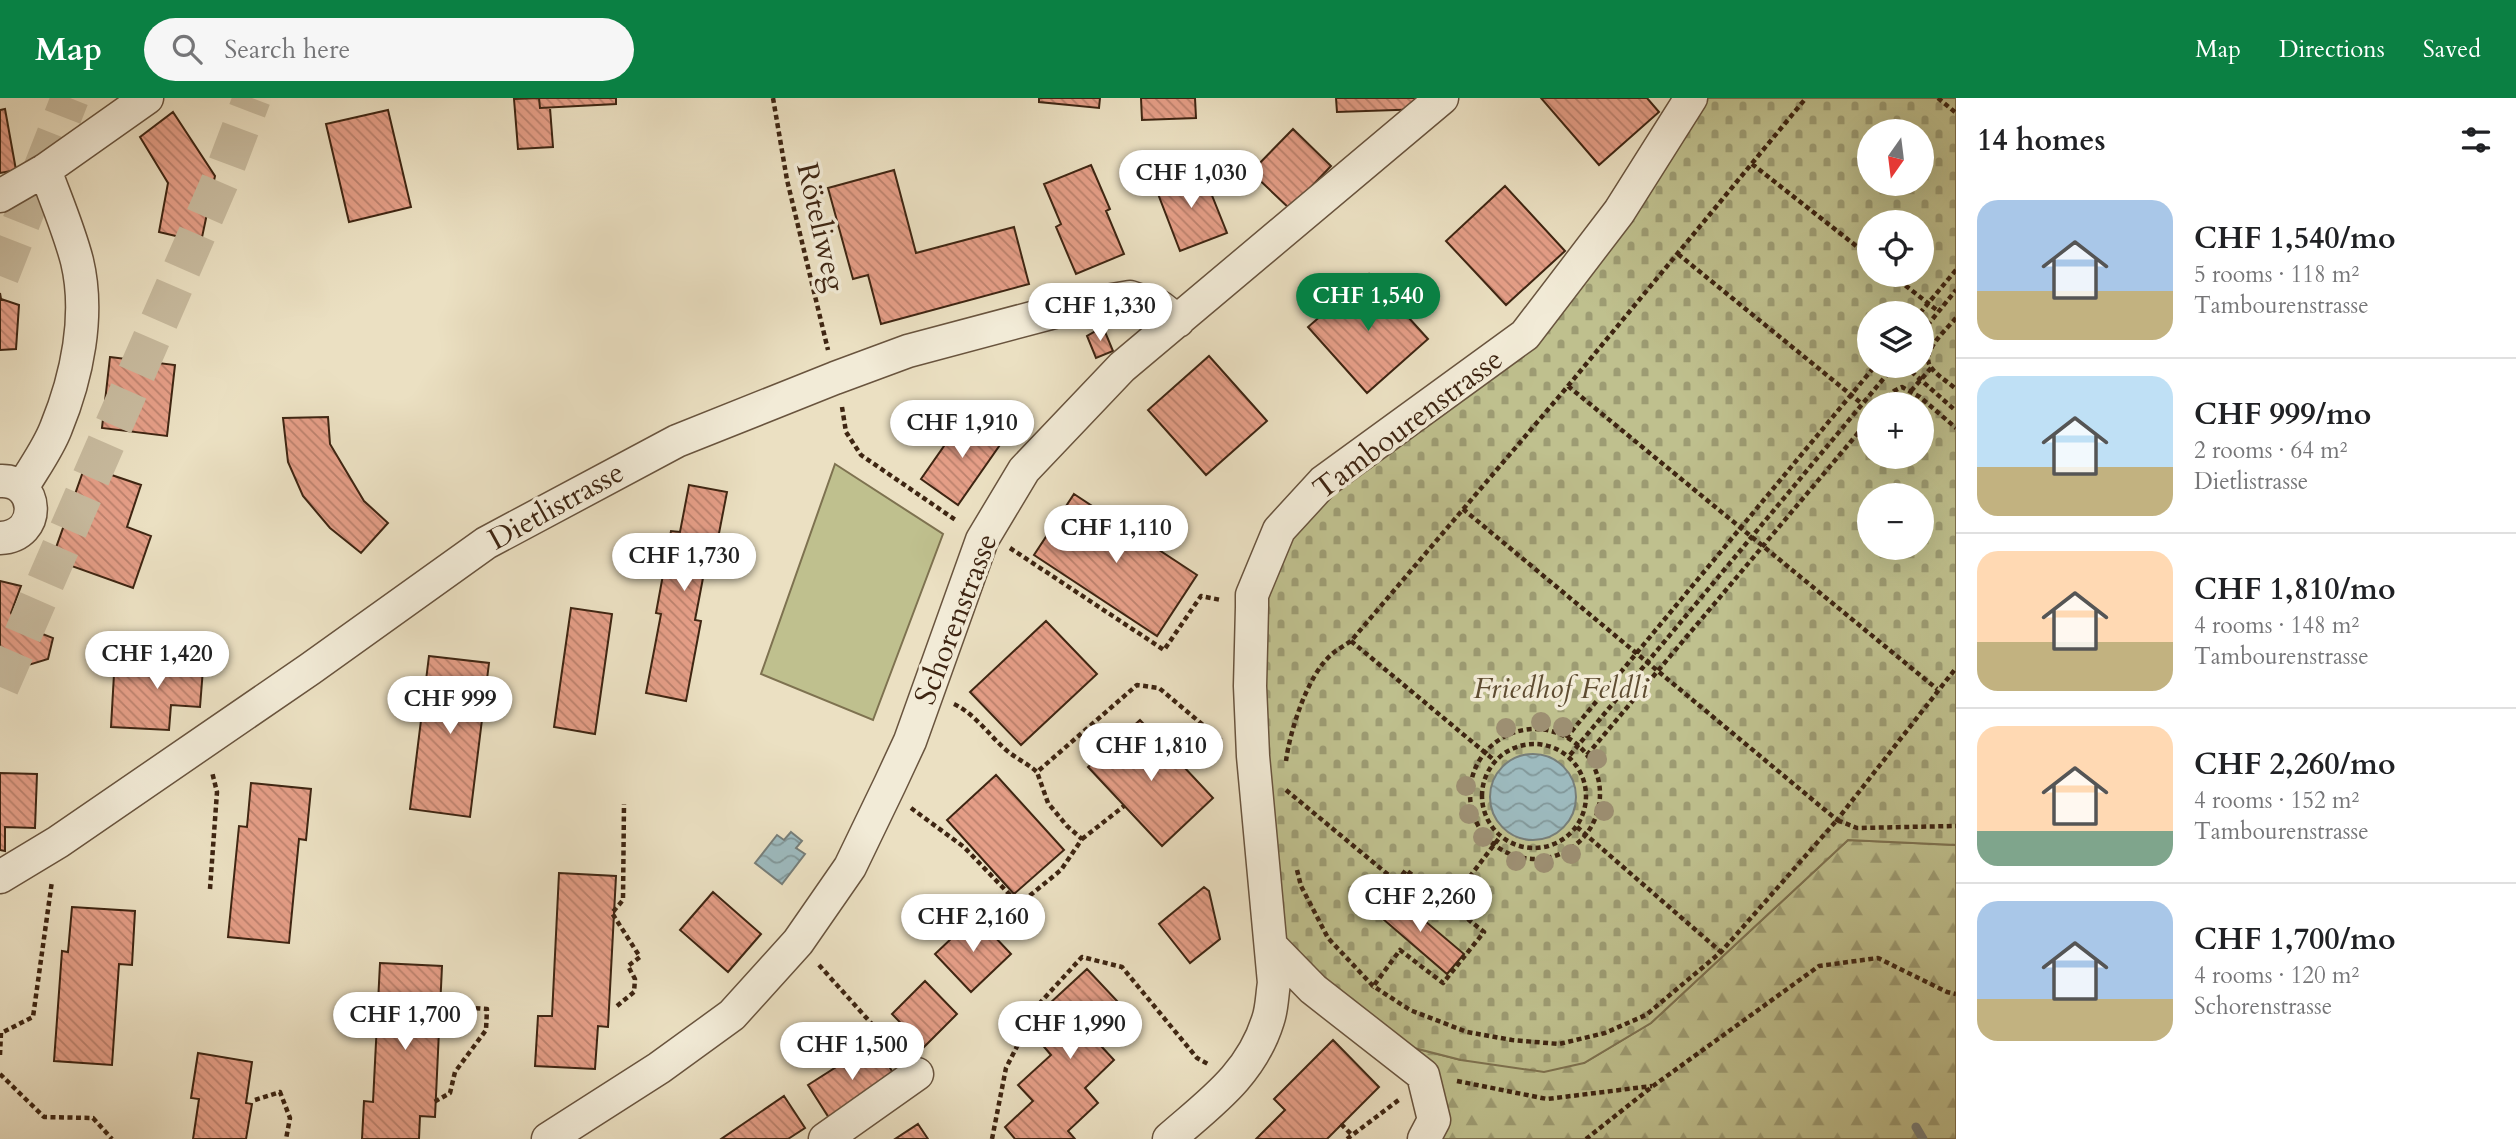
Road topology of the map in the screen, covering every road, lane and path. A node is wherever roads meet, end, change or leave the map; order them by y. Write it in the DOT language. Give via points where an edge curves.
graph roads {
  1 [pos="147,98"];
  2 [pos="773,98"];
  3 [pos="1442,98"];
  4 [pos="1691,98"];
  5 [pos="1806,98"];
  6 [pos="1938,98"];
  7 [pos="1956,113"];
  8 [pos="1752,164"];
  9 [pos="45,170"];
  10 [pos="0,196"];
  11 [pos="1857,247"];
  12 [pos="1678,254"];
  13 [pos="1956,270"];
  14 [pos="1907,287"];
  15 [pos="1956,290"];
  16 [pos="1925,301"];
  17 [pos="1930,301"];
  18 [pos="1934,308"];
  19 [pos="1938,312"];
  20 [pos="1934,317"];
  21 [pos="1956,318"];
  22 [pos="1178,321"];
  23 [pos="1934,347"];
  24 [pos="829,354"];
  25 [pos="1934,371"];
  26 [pos="1865,378"];
  27 [pos="1883,378"];
  28 [pos="1919,378"];
  29 [pos="1921,380"];
  30 [pos="1568,386"];
  31 [pos="1956,389"];
  32 [pos="1911,391"];
  33 [pos="1871,392"];
  34 [pos="1893,392"];
  35 [pos="1850,395"];
  36 [pos="1857,400"];
  37 [pos="841,402"];
  38 [pos="1857,408"];
  39 [pos="1956,411"];
  40 [pos="1956,428"];
  41 [pos="1857,434"];
  42 [pos="11,484"];
  43 [pos="1463,509"];
  44 [pos="1741,527"];
  45 [pos="1751,536"];
  46 [pos="0,538"];
  47 [pos="982,540"];
  48 [pos="1763,545"];
  49 [pos="1252,607"];
  50 [pos="1351,641"];
  51 [pos="1636,652"];
  52 [pos="1648,662"];
  53 [pos="1956,668"];
  54 [pos="1659,671"];
  55 [pos="1937,690"];
  56 [pos="943,700"];
  57 [pos="1566,738"];
  58 [pos="1579,746"];
  59 [pos="1485,752"];
  60 [pos="1570,755"];
  61 [pos="1587,755"];
  62 [pos="1253,756"];
  63 [pos="1494,760"];
  64 [pos="211,765"];
  65 [pos="1286,768"];
  66 [pos="1037,772"];
  67 [pos="1285,778"];
  68 [pos="624,804"];
  69 [pos="905,804"];
  70 [pos="1124,806"];
  71 [pos="1837,820"];
  72 [pos="1956,826"];
  73 [pos="1577,827"];
  74 [pos="1587,835"];
  75 [pos="1500,837"];
  76 [pos="1082,839"];
  77 [pos="1494,845"];
  78 [pos="1294,860"];
  79 [pos="53,874"];
  80 [pos="0,877"];
  81 [pos="210,889"];
  82 [pos="1449,904"];
  83 [pos="798,942"];
  84 [pos="1271,946"];
  85 [pos="1721,952"];
  86 [pos="1373,986"];
  87 [pos="1956,994"];
  88 [pos="433,1006"];
  89 [pos="617,1006"];
  90 [pos="1352,1018"];
  91 [pos="0,1055"];
  92 [pos="0,1074"];
  93 [pos="917,1074"];
  94 [pos="1423,1075"];
  95 [pos="1237,1079"];
  96 [pos="1653,1086"];
  97 [pos="255,1100"];
  98 [pos="434,1102"];
  99 [pos="1342,1124"];
  100 [pos="1349,1137"];
  101 [pos="112,1139"];
  102 [pos="286,1139"];
  103 [pos="548,1139"];
  104 [pos="825,1139"];
  105 [pos="992,1139"];
  106 [pos="1170,1139"];
  107 [pos="1424,1139"];
  108 [pos="1586,1139"];
  1 -- 9 [label="street"];
  2 -- 24 [label="path, Röteliweg" via="787,180"];
  3 -- 22 [label="street, Schorenstrasse"];
  4 -- 49 [label="street, Tambourenstrasse" via="1619,212 1525,335 1323,482 1279,530 1252,595"];
  5 -- 8 [label="path"];
  6 -- 7 [label="path"];
  8 -- 11 [label="path"];
  8 -- 12 [label="path"];
  9 -- 10 [label="street"];
  9 -- 42 [label="street" via="77,262 81,324 75,369 56,430"];
  12 -- 30 [label="path"];
  12 -- 35 [label="path"];
  13 -- 17 [label="path"];
  14 -- 16 [label="path"];
  15 -- 19 [label="path"];
  18 -- 19 [label="path"];
  19 -- 20 [label="path"];
  21 -- 23 [label="path"];
  22 -- 47 [label="street, Schorenstrasse" via="1122,367 1024,470"];
  22 -- 80 [label="street, Dietlistrasse" via="1160,307 1130,297 1077,306 908,351 677,441 486,543 310,669"];
  25 -- 31 [label="path"];
  26 -- 35 [label="path"];
  27 -- 33 [label="path"];
  28 -- 29 [label="path"];
  29 -- 32 [label="path"];
  29 -- 39 [label="path"];
  30 -- 43 [label="path"];
  30 -- 44 [label="path"];
  32 -- 34 [label="path" via="1902,387"];
  32 -- 40 [label="path"];
  35 -- 36 [label="path"];
  35 -- 44 [label="path"];
  37 -- 47 [label="path" via="846,432 861,455"];
  38 -- 45 [label="path"];
  41 -- 48 [label="path"];
  42 -- 46 [label="street" via="28,496 31,515 27,525 12,537"];
  43 -- 50 [label="path"];
  43 -- 51 [label="path"];
  44 -- 45 [label="path"];
  44 -- 51 [label="path"];
  45 -- 48 [label="path"];
  45 -- 52 [label="path"];
  47 -- 49 [label="path" via="1002,542 1164,650 1201,596"];
  47 -- 83 [label="street, Schorenstrasse" via="910,741 850,867"];
  48 -- 54 [label="path"];
  48 -- 55 [label="path"];
  49 -- 62 [label="street, Tambourenstrasse"];
  50 -- 59 [label="path"];
  50 -- 65 [label="path" via="1330,655 1315,678 1295,725"];
  51 -- 52 [label="path"];
  51 -- 57 [label="path"];
  52 -- 54 [label="path"];
  52 -- 58 [label="path"];
  53 -- 55 [label="path"];
  54 -- 61 [label="path"];
  54 -- 71 [label="path"];
  55 -- 71 [label="path"];
  56 -- 66 [label="path" via="965,709"];
  57 -- 58 [label="path"];
  57 -- 59 [label="path" via="1541,729 1520,731"];
  58 -- 60 [label="path"];
  58 -- 61 [label="path"];
  59 -- 63 [label="path"];
  59 -- 77 [label="path" via="1470,790 1472,811 1480,830"];
  60 -- 63 [label="path" via="1545,744 1524,743"];
  60 -- 73 [label="path" via="1577,762 1585,789 1584,814"];
  61 -- 74 [label="path" via="1599,779 1601,799"];
  62 -- 66 [label="path" via="1216,738 1159,688 1137,685"];
  62 -- 84 [label="street, Tambourenstrasse"];
  63 -- 75 [label="path" via="1482,792 1483,810"];
  64 -- 81 [label="path" via="217,792"];
  66 -- 76 [label="path" via="1048,803"];
  67 -- 82 [label="path" via="1285,791 1397,882 1406,870"];
  68 -- 89 [label="path" via="623,900 612,914 640,957 628,966 635,979 634,992"];
  69 -- 76 [label="path" via="964,847 1018,898 1028,897 1061,870"];
  70 -- 76 [label="path"];
  71 -- 72 [label="path" via="1857,828"];
  71 -- 85 [label="path"];
  73 -- 74 [label="path"];
  73 -- 75 [label="path" via="1551,846 1537,848"];
  74 -- 77 [label="path" via="1572,849 1553,857 1512,855"];
  74 -- 85 [label="path"];
  75 -- 77 [label="path"];
  77 -- 82 [label="path"];
  78 -- 86 [label="path" via="1301,886 1328,938"];
  79 -- 91 [label="path" via="33,1017 1,1033"];
  82 -- 86 [label="path" via="1484,932 1443,983 1400,950"];
  83 -- 93 [label="path"];
  83 -- 103 [label="street, Schorenstrasse" via="732,1015"];
  84 -- 90 [label="street" via="1313,989"];
  84 -- 95 [label="street, Tambourenstrasse" via="1274,983 1269,1019"];
  85 -- 86 [label="path" via="1646,1015 1605,1033 1559,1044 1467,1032 1410,1010"];
  86 -- 90 [label="path"];
  87 -- 96 [label="path" via="1878,958 1819,966"];
  88 -- 98 [label="path" via="487,1009 486,1030 455,1072 450,1093"];
  90 -- 94 [label="street"];
  92 -- 101 [label="path" via="44,1117 93,1118"];
  93 -- 104 [label="street"];
  94 -- 96 [label="path" via="1547,1099"];
  94 -- 100 [label="path" via="1413,1089"];
  94 -- 107 [label="street" via="1434,1120"];
  95 -- 105 [label="path" via="1197,1058 1122,967 1082,957 1038,1005 1006,1068"];
  95 -- 106 [label="street, Tambourenstrasse"];
  96 -- 108 [label="path"];
  97 -- 102 [label="path" via="280,1092 290,1118"];
  99 -- 100 [label="path"];
}
